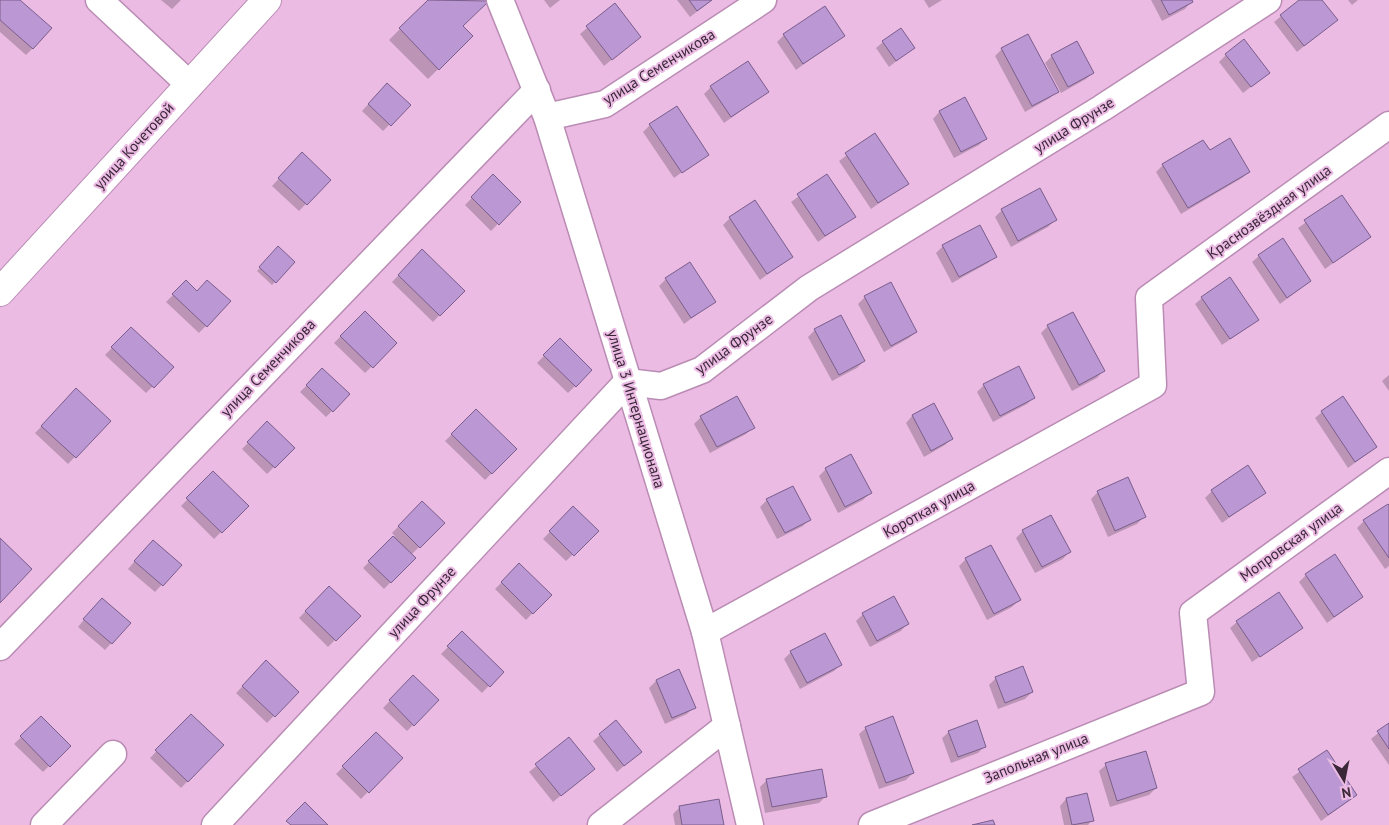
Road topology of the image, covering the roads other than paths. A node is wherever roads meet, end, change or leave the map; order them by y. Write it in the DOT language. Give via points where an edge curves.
graph roads {
  1 [pos="99,0"];
  2 [pos="267,0"];
  3 [pos="500,0"];
  4 [pos="763,0"];
  5 [pos="1268,0"];
  6 [pos="190,85"];
  7 [pos="537,90"];
  8 [pos="547,117"];
  9 [pos="1389,125"];
  10 [pos="0,292"];
  11 [pos="627,382"];
  12 [pos="1153,385"];
  13 [pos="1389,471"];
  14 [pos="705,632"];
  15 [pos="0,647"];
  16 [pos="1201,692"];
  17 [pos="727,726"];
  18 [pos="113,754"];
  19 [pos="44,825"];
  20 [pos="214,825"];
  21 [pos="601,825"];
  22 [pos="750,825"];
  23 [pos="872,825"];
  1 -- 6 [label="street"];
  2 -- 6 [label="main road, улица Кочетовой"];
  3 -- 7 [label="street, улица 3 Интернационала"];
  4 -- 8 [label="street, улица Семенчикова" via="605,104"];
  5 -- 11 [label="street, улица Фрунзе" via="1102,108 810,288 702,370 661,386"];
  6 -- 10 [label="main road, улица Кочетовой"];
  7 -- 8 [label="street, улица 3 Интернационала"];
  7 -- 15 [label="street, улица Семенчикова"];
  8 -- 11 [label="street, улица 3 Интернационала"];
  9 -- 12 [label="street, Краснозвёздная улица" via="1149,298"];
  11 -- 14 [label="street, улица 3 Интернационала"];
  11 -- 20 [label="street, улица Фрунзе"];
  12 -- 14 [label="street, Короткая улица"];
  13 -- 16 [label="street, Мопровская улица" via="1193,613"];
  14 -- 17 [label="street, улица 3 Интернационала"];
  16 -- 23 [label="street, Запольная улица"];
  17 -- 21 [label="street"];
  17 -- 22 [label="street, улица 3 Интернационала"];
  18 -- 19 [label="street"];
}
